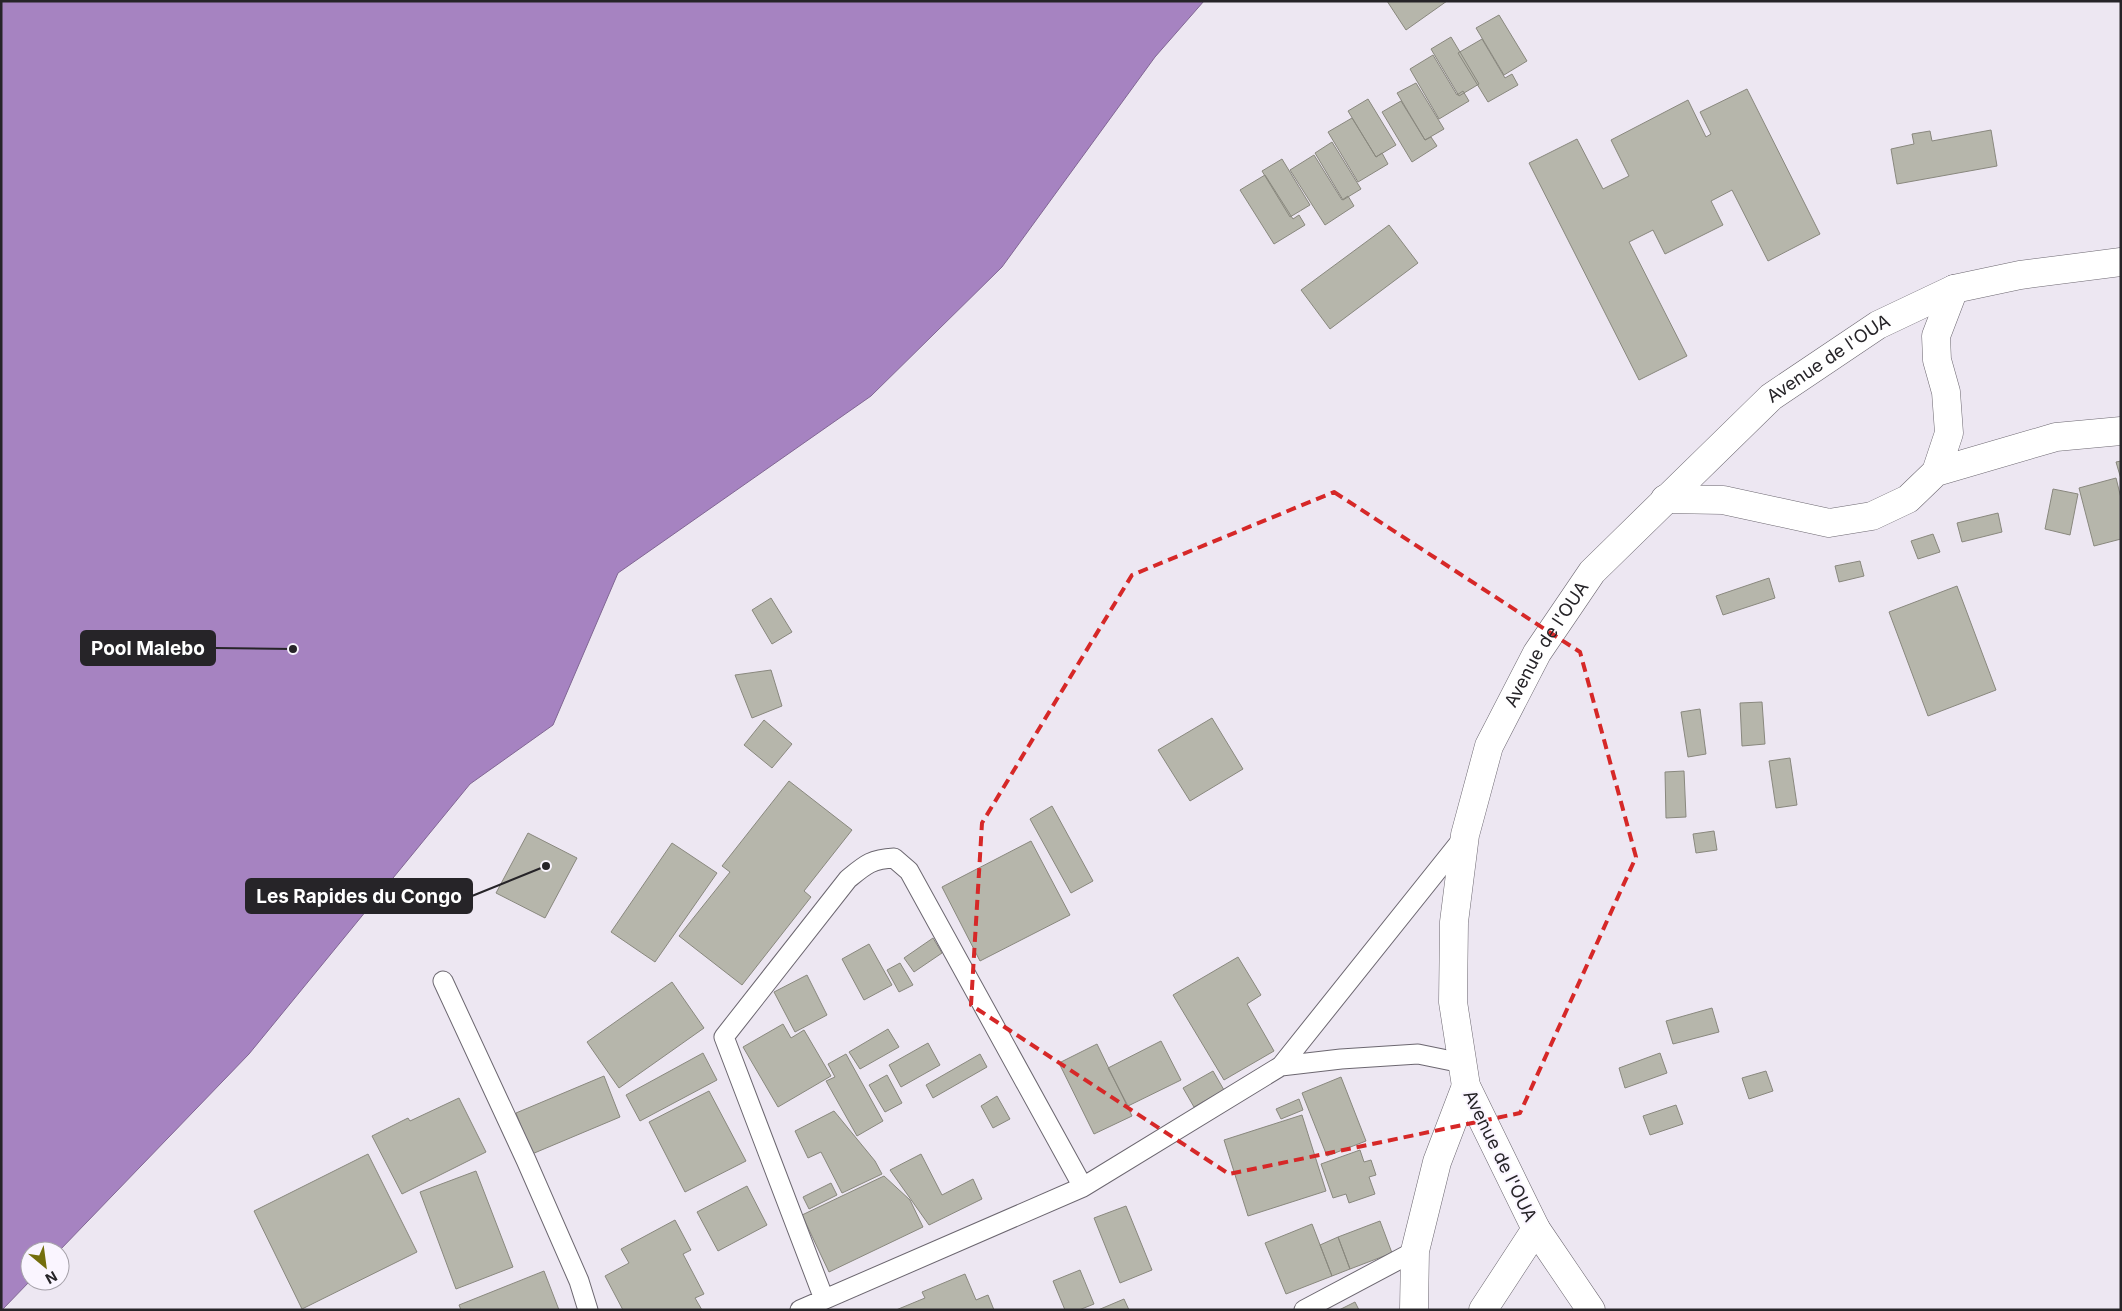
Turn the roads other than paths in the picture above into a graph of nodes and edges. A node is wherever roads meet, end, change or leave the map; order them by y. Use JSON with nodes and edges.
{"nodes":[{"id":1,"x":2121,"y":262,"type":"edge"},
{"id":2,"x":1954,"y":290,"type":"junction"},
{"id":3,"x":2121,"y":431,"type":"edge"},
{"id":4,"x":1936,"y":472,"type":"junction"},
{"id":5,"x":1664,"y":499,"type":"junction"},
{"id":6,"x":1465,"y":835,"type":"junction"},
{"id":7,"x":443,"y":981,"type":"dead end"},
{"id":8,"x":1280,"y":1066,"type":"junction"},
{"id":9,"x":1464,"y":1075,"type":"junction"},
{"id":10,"x":1083,"y":1187,"type":"junction"},
{"id":11,"x":1536,"y":1229,"type":"junction"},
{"id":12,"x":1415,"y":1251,"type":"junction"},
{"id":13,"x":824,"y":1299,"type":"junction"},
{"id":14,"x":588,"y":1310,"type":"edge"},
{"id":15,"x":800,"y":1310,"type":"edge"},
{"id":16,"x":1304,"y":1310,"type":"edge"},
{"id":17,"x":1414,"y":1310,"type":"edge"},
{"id":18,"x":1482,"y":1310,"type":"edge"},
{"id":19,"x":1591,"y":1310,"type":"edge"}],
"edges":[{"from":1,"to":2,"type":"main road","name":"Avenue de l'OUA"},
{"from":2,"to":4,"type":"main road"},
{"from":2,"to":5,"type":"main road","name":"Avenue de l'OUA"},
{"from":3,"to":4,"type":"main road"},
{"from":4,"to":5,"type":"main road"},
{"from":5,"to":6,"type":"main road","name":"Avenue de l'OUA"},
{"from":6,"to":8,"type":"lane"},
{"from":6,"to":9,"type":"main road","name":"Avenue de l'OUA"},
{"from":7,"to":14,"type":"lane"},
{"from":8,"to":9,"type":"lane"},
{"from":8,"to":10,"type":"lane"},
{"from":9,"to":11,"type":"main road","name":"Avenue de l'OUA"},
{"from":9,"to":12,"type":"main road"},
{"from":10,"to":13,"type":"lane"},
{"from":10,"to":13,"type":"lane"},
{"from":11,"to":18,"type":"main road"},
{"from":11,"to":19,"type":"main road","name":"Avenue de l'OUA"},
{"from":12,"to":16,"type":"lane"},
{"from":12,"to":17,"type":"main road"},
{"from":13,"to":15,"type":"lane"}]}
